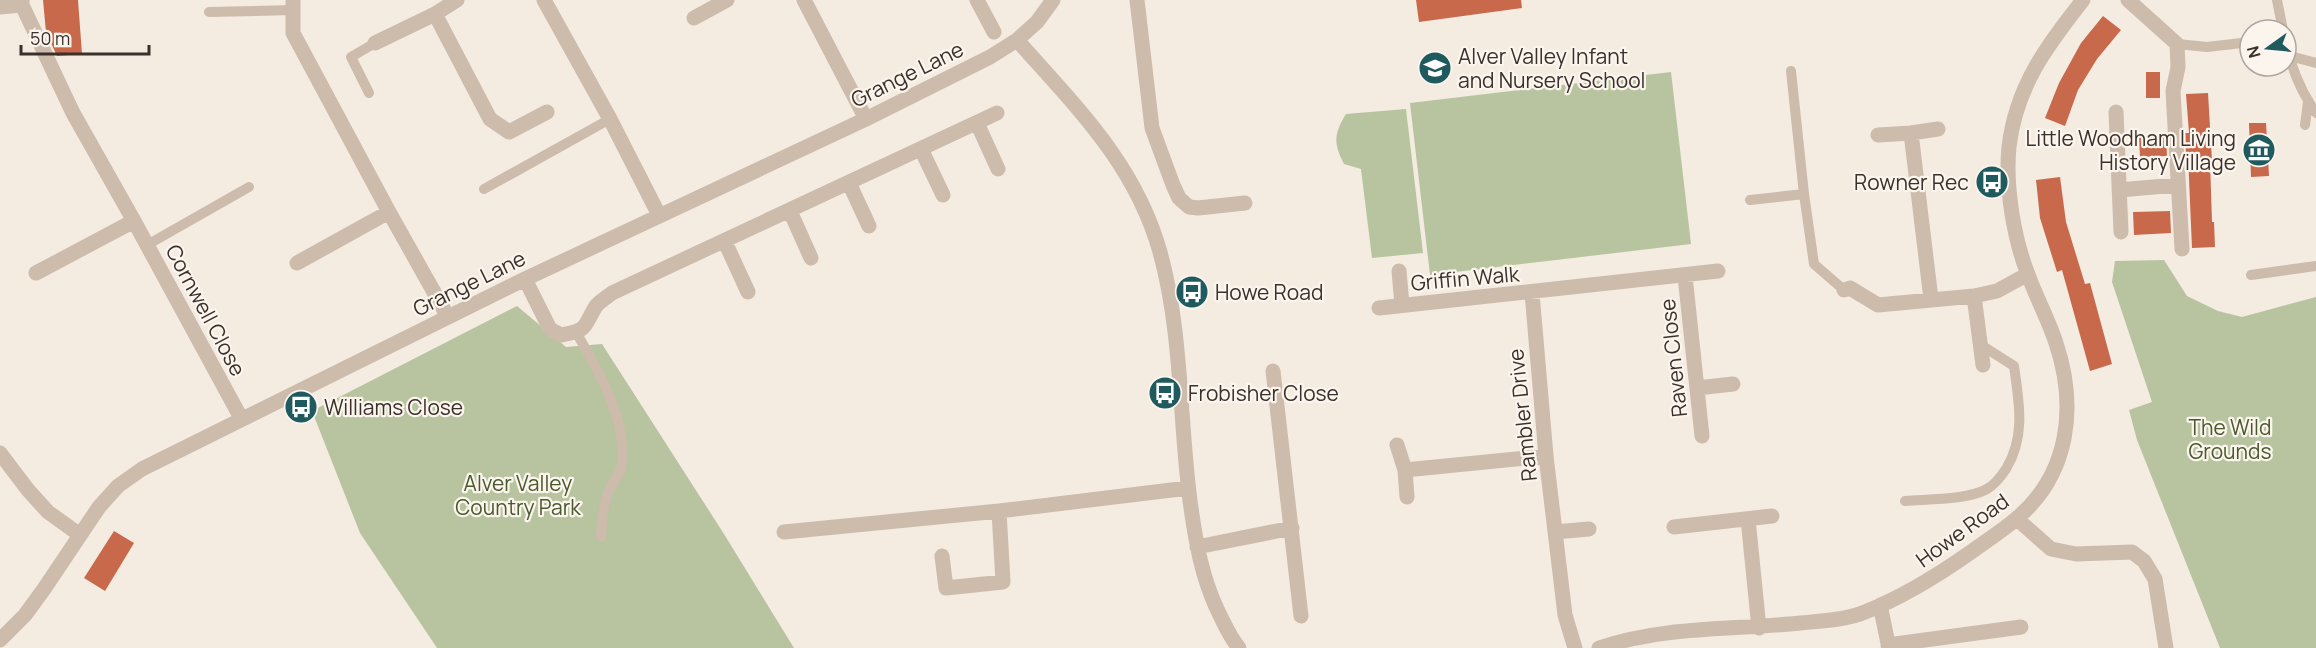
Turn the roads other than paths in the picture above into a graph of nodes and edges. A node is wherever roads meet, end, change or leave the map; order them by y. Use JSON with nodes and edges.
{"nodes":[{"id":1,"x":457,"y":0,"type":"edge"},
{"id":2,"x":544,"y":0,"type":"edge"},
{"id":3,"x":727,"y":0,"type":"edge"},
{"id":4,"x":804,"y":0,"type":"edge"},
{"id":5,"x":976,"y":0,"type":"edge"},
{"id":6,"x":1053,"y":0,"type":"edge"},
{"id":7,"x":2084,"y":0,"type":"edge"},
{"id":8,"x":2128,"y":0,"type":"edge"},
{"id":9,"x":2277,"y":0,"type":"edge"},
{"id":10,"x":1141,"y":1,"type":"edge"},
{"id":11,"x":22,"y":2,"type":"edge"},
{"id":12,"x":293,"y":5,"type":"edge"},
{"id":13,"x":0,"y":7,"type":"edge"},
{"id":14,"x":209,"y":12,"type":"dead end"},
{"id":15,"x":435,"y":14,"type":"junction"},
{"id":16,"x":694,"y":18,"type":"dead end"},
{"id":17,"x":2281,"y":18,"type":"edge"},
{"id":18,"x":994,"y":32,"type":"dead end"},
{"id":19,"x":1017,"y":40,"type":"junction"},
{"id":20,"x":375,"y":43,"type":"joint"},
{"id":21,"x":2238,"y":43,"type":"edge"},
{"id":22,"x":2177,"y":44,"type":"junction"},
{"id":23,"x":2298,"y":58,"type":"edge"},
{"id":24,"x":2316,"y":63,"type":"edge"},
{"id":25,"x":1791,"y":71,"type":"dead end"},
{"id":26,"x":2297,"y":78,"type":"edge"},
{"id":27,"x":369,"y":93,"type":"dead end"},
{"id":28,"x":2308,"y":102,"type":"junction"},
{"id":29,"x":547,"y":112,"type":"dead end"},
{"id":30,"x":2116,"y":112,"type":"dead end"},
{"id":31,"x":997,"y":113,"type":"dead end"},
{"id":32,"x":2316,"y":113,"type":"edge"},
{"id":33,"x":610,"y":119,"type":"junction"},
{"id":34,"x":866,"y":119,"type":"junction"},
{"id":35,"x":977,"y":123,"type":"junction"},
{"id":36,"x":2305,"y":125,"type":"dead end"},
{"id":37,"x":1938,"y":129,"type":"dead end"},
{"id":38,"x":1911,"y":133,"type":"junction"},
{"id":39,"x":1878,"y":135,"type":"dead end"},
{"id":40,"x":921,"y":149,"type":"junction"},
{"id":41,"x":998,"y":169,"type":"dead end"},
{"id":42,"x":849,"y":183,"type":"junction"},
{"id":43,"x":2177,"y":185,"type":"junction"},
{"id":44,"x":249,"y":187,"type":"dead end"},
{"id":45,"x":484,"y":189,"type":"dead end"},
{"id":46,"x":2120,"y":190,"type":"junction"},
{"id":47,"x":1804,"y":194,"type":"junction"},
{"id":48,"x":943,"y":195,"type":"dead end"},
{"id":49,"x":1750,"y":200,"type":"dead end"},
{"id":50,"x":1245,"y":203,"type":"dead end"},
{"id":51,"x":790,"y":211,"type":"junction"},
{"id":52,"x":389,"y":212,"type":"junction"},
{"id":53,"x":659,"y":215,"type":"junction"},
{"id":54,"x":134,"y":221,"type":"junction"},
{"id":55,"x":869,"y":226,"type":"dead end"},
{"id":56,"x":2121,"y":232,"type":"dead end"},
{"id":57,"x":725,"y":242,"type":"junction"},
{"id":58,"x":147,"y":246,"type":"junction"},
{"id":59,"x":2182,"y":249,"type":"dead end"},
{"id":60,"x":811,"y":258,"type":"dead end"},
{"id":61,"x":297,"y":263,"type":"dead end"},
{"id":62,"x":2316,"y":266,"type":"edge"},
{"id":63,"x":1399,"y":271,"type":"dead end"},
{"id":64,"x":1718,"y":271,"type":"dead end"},
{"id":65,"x":36,"y":273,"type":"dead end"},
{"id":66,"x":2028,"y":274,"type":"junction"},
{"id":67,"x":2251,"y":275,"type":"dead end"},
{"id":68,"x":1685,"y":276,"type":"junction"},
{"id":69,"x":525,"y":279,"type":"junction"},
{"id":70,"x":1844,"y":290,"type":"joint"},
{"id":71,"x":748,"y":292,"type":"dead end"},
{"id":72,"x":1532,"y":293,"type":"junction"},
{"id":73,"x":1974,"y":296,"type":"junction"},
{"id":74,"x":1931,"y":298,"type":"junction"},
{"id":75,"x":1402,"y":305,"type":"junction"},
{"id":76,"x":1379,"y":308,"type":"dead end"},
{"id":77,"x":448,"y":317,"type":"junction"},
{"id":78,"x":576,"y":332,"type":"junction"},
{"id":79,"x":1981,"y":345,"type":"junction"},
{"id":80,"x":1983,"y":366,"type":"dead end"},
{"id":81,"x":1273,"y":370,"type":"dead end"},
{"id":82,"x":1733,"y":384,"type":"dead end"},
{"id":83,"x":1697,"y":388,"type":"junction"},
{"id":84,"x":241,"y":418,"type":"junction"},
{"id":85,"x":1702,"y":436,"type":"dead end"},
{"id":86,"x":1397,"y":445,"type":"dead end"},
{"id":87,"x":0,"y":453,"type":"edge"},
{"id":88,"x":1546,"y":456,"type":"junction"},
{"id":89,"x":1405,"y":470,"type":"junction"},
{"id":90,"x":1188,"y":488,"type":"junction"},
{"id":91,"x":1407,"y":497,"type":"dead end"},
{"id":92,"x":1905,"y":501,"type":"dead end"},
{"id":93,"x":999,"y":511,"type":"junction"},
{"id":94,"x":1772,"y":516,"type":"dead end"},
{"id":95,"x":1748,"y":519,"type":"junction"},
{"id":96,"x":2017,"y":519,"type":"junction"},
{"id":97,"x":1674,"y":527,"type":"dead end"},
{"id":98,"x":1292,"y":528,"type":"junction"},
{"id":99,"x":1589,"y":529,"type":"dead end"},
{"id":100,"x":783,"y":532,"type":"dead end"},
{"id":101,"x":1555,"y":532,"type":"junction"},
{"id":102,"x":81,"y":535,"type":"junction"},
{"id":103,"x":601,"y":537,"type":"dead end"},
{"id":104,"x":1197,"y":547,"type":"junction"},
{"id":105,"x":942,"y":556,"type":"dead end"},
{"id":106,"x":1880,"y":605,"type":"junction"},
{"id":107,"x":1301,"y":616,"type":"dead end"},
{"id":108,"x":1759,"y":627,"type":"junction"},
{"id":109,"x":2021,"y":627,"type":"dead end"},
{"id":110,"x":0,"y":640,"type":"edge"},
{"id":111,"x":1650,"y":641,"type":"edge"},
{"id":112,"x":1230,"y":645,"type":"edge"},
{"id":113,"x":1888,"y":646,"type":"edge"},
{"id":114,"x":1575,"y":648,"type":"edge"},
{"id":115,"x":1599,"y":648,"type":"edge"},
{"id":116,"x":2166,"y":648,"type":"edge"}],
"edges":[{"from":1,"to":15,"type":"street"},
{"from":2,"to":33,"type":"street"},
{"from":3,"to":16,"type":"street"},
{"from":4,"to":34,"type":"street"},
{"from":5,"to":18,"type":"street"},
{"from":6,"to":19,"type":"street","name":"Grange Lane"},
{"from":7,"to":66,"type":"street","name":"Howe Road"},
{"from":8,"to":22,"type":"street"},
{"from":9,"to":17,"type":"lane"},
{"from":10,"to":50,"type":"street"},
{"from":11,"to":13,"type":"street","name":"Cornwell Close"},
{"from":11,"to":54,"type":"street","name":"Cornwell Close"},
{"from":12,"to":14,"type":"lane"},
{"from":12,"to":52,"type":"street"},
{"from":15,"to":20,"type":"street"},
{"from":15,"to":29,"type":"street"},
{"from":19,"to":34,"type":"street","name":"Grange Lane"},
{"from":19,"to":90,"type":"street"},
{"from":20,"to":27,"type":"lane"},
{"from":21,"to":22,"type":"lane"},
{"from":22,"to":43,"type":"street"},
{"from":23,"to":24,"type":"lane"},
{"from":25,"to":47,"type":"lane"},
{"from":26,"to":28,"type":"lane"},
{"from":28,"to":32,"type":"lane"},
{"from":28,"to":36,"type":"lane"},
{"from":30,"to":46,"type":"street"},
{"from":31,"to":35,"type":"street"},
{"from":33,"to":45,"type":"lane"},
{"from":33,"to":53,"type":"street"},
{"from":34,"to":53,"type":"street","name":"Grange Lane"},
{"from":35,"to":40,"type":"street"},
{"from":35,"to":41,"type":"street"},
{"from":37,"to":38,"type":"street"},
{"from":38,"to":39,"type":"street"},
{"from":38,"to":74,"type":"street"},
{"from":40,"to":42,"type":"street"},
{"from":40,"to":48,"type":"street"},
{"from":42,"to":51,"type":"street"},
{"from":42,"to":55,"type":"street"},
{"from":43,"to":46,"type":"street"},
{"from":43,"to":59,"type":"street"},
{"from":44,"to":58,"type":"lane"},
{"from":46,"to":56,"type":"street"},
{"from":47,"to":49,"type":"lane"},
{"from":47,"to":70,"type":"lane"},
{"from":51,"to":57,"type":"street"},
{"from":51,"to":60,"type":"street"},
{"from":52,"to":61,"type":"street"},
{"from":52,"to":77,"type":"street"},
{"from":53,"to":69,"type":"street","name":"Grange Lane"},
{"from":54,"to":58,"type":"street","name":"Cornwell Close"},
{"from":54,"to":65,"type":"street"},
{"from":57,"to":71,"type":"street"},
{"from":57,"to":78,"type":"street"},
{"from":58,"to":84,"type":"street","name":"Cornwell Close"},
{"from":62,"to":67,"type":"lane"},
{"from":63,"to":75,"type":"street","name":"Griffin Walk"},
{"from":64,"to":68,"type":"street","name":"Raven Close"},
{"from":66,"to":73,"type":"street"},
{"from":66,"to":96,"type":"street","name":"Howe Road"},
{"from":68,"to":72,"type":"street","name":"Raven Close"},
{"from":68,"to":83,"type":"street","name":"Raven Close"},
{"from":69,"to":77,"type":"street","name":"Grange Lane"},
{"from":69,"to":78,"type":"street"},
{"from":70,"to":74,"type":"street"},
{"from":72,"to":75,"type":"street","name":"Griffin Walk"},
{"from":72,"to":88,"type":"street","name":"Rambler Drive"},
{"from":73,"to":74,"type":"street"},
{"from":73,"to":79,"type":"street"},
{"from":75,"to":76,"type":"street","name":"Griffin Walk"},
{"from":77,"to":84,"type":"street","name":"Grange Lane"},
{"from":78,"to":103,"type":"lane"},
{"from":79,"to":80,"type":"street"},
{"from":79,"to":92,"type":"lane"},
{"from":81,"to":98,"type":"street"},
{"from":82,"to":83,"type":"street"},
{"from":83,"to":85,"type":"street","name":"Raven Close"},
{"from":84,"to":102,"type":"street","name":"Grange Lane"},
{"from":86,"to":89,"type":"street"},
{"from":87,"to":102,"type":"street"},
{"from":88,"to":89,"type":"street"},
{"from":88,"to":101,"type":"street","name":"Rambler Drive"},
{"from":89,"to":91,"type":"street"},
{"from":90,"to":93,"type":"street"},
{"from":90,"to":104,"type":"street"},
{"from":93,"to":100,"type":"street"},
{"from":93,"to":105,"type":"street"},
{"from":94,"to":95,"type":"street"},
{"from":95,"to":97,"type":"street"},
{"from":95,"to":108,"type":"street"},
{"from":96,"to":106,"type":"street","name":"Howe Road"},
{"from":96,"to":116,"type":"street"},
{"from":98,"to":104,"type":"street"},
{"from":98,"to":107,"type":"street"},
{"from":99,"to":101,"type":"street"},
{"from":101,"to":114,"type":"street","name":"Rambler Drive"},
{"from":102,"to":110,"type":"street","name":"Grange Lane"},
{"from":104,"to":112,"type":"street"},
{"from":106,"to":108,"type":"street","name":"Howe Road"},
{"from":106,"to":113,"type":"street"},
{"from":108,"to":111,"type":"street","name":"Howe Road"},
{"from":109,"to":113,"type":"street"},
{"from":111,"to":115,"type":"street","name":"Howe Road"}]}
